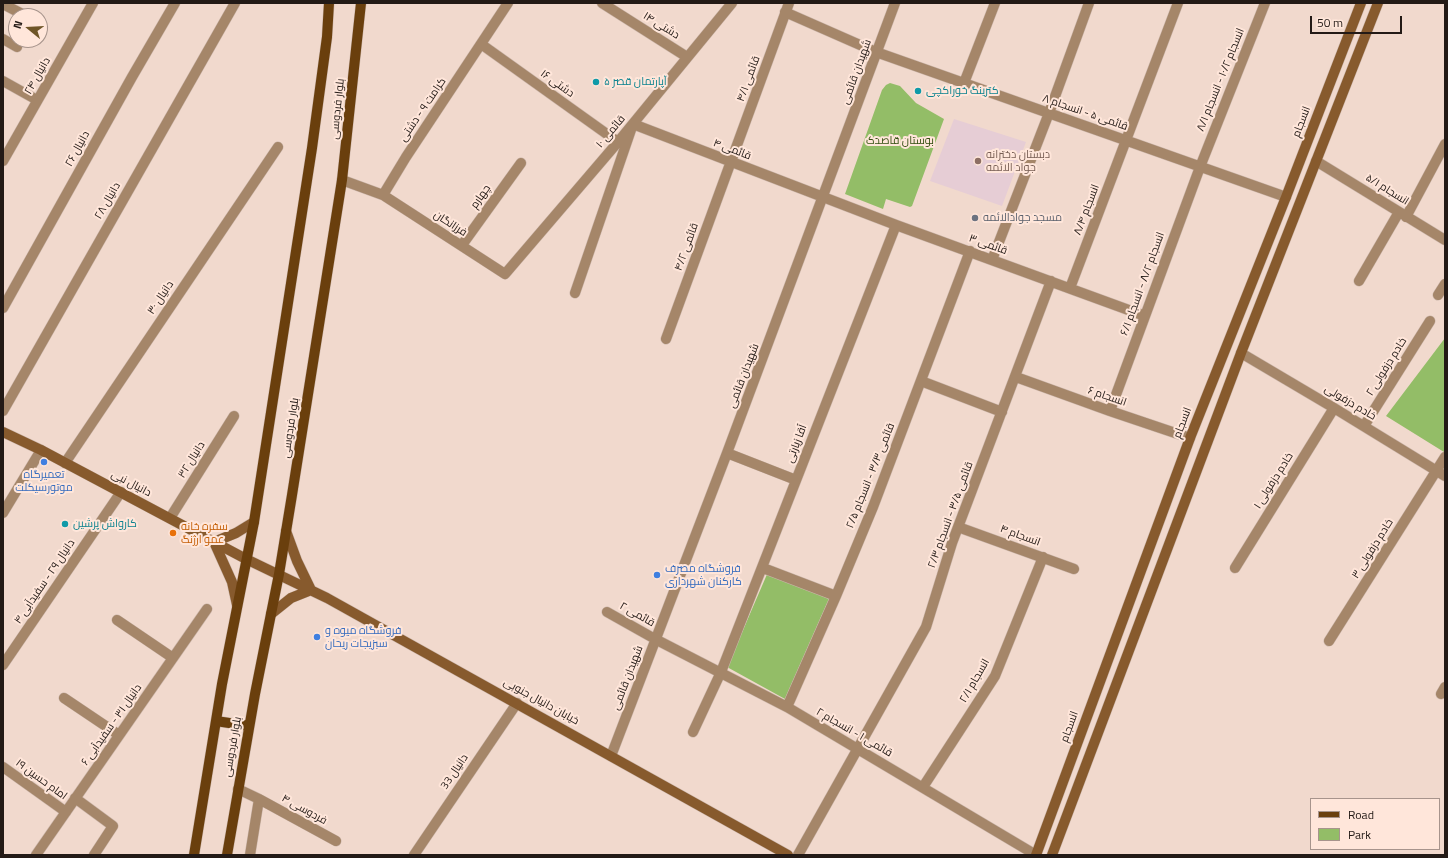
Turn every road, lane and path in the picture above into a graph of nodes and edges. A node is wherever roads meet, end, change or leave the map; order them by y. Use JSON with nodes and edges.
{"nodes":[{"id":1,"x":93,"y":3,"type":"edge"},
{"id":2,"x":175,"y":3,"type":"edge"},
{"id":3,"x":235,"y":3,"type":"edge"},
{"id":4,"x":329,"y":3,"type":"edge"},
{"id":5,"x":361,"y":3,"type":"edge"},
{"id":6,"x":508,"y":3,"type":"edge"},
{"id":7,"x":602,"y":3,"type":"edge"},
{"id":8,"x":732,"y":3,"type":"edge"},
{"id":9,"x":895,"y":3,"type":"edge"},
{"id":10,"x":995,"y":3,"type":"edge"},
{"id":11,"x":1090,"y":3,"type":"edge"},
{"id":12,"x":1178,"y":3,"type":"edge"},
{"id":13,"x":1265,"y":3,"type":"edge"},
{"id":14,"x":1361,"y":3,"type":"edge"},
{"id":15,"x":1378,"y":3,"type":"edge"},
{"id":16,"x":787,"y":8,"type":"edge"},
{"id":17,"x":481,"y":44,"type":"junction"},
{"id":18,"x":876,"y":52,"type":"junction"},
{"id":19,"x":688,"y":57,"type":"junction"},
{"id":20,"x":3,"y":81,"type":"edge"},
{"id":21,"x":964,"y":83,"type":"junction"},
{"id":22,"x":38,"y":100,"type":"junction"},
{"id":23,"x":1049,"y":113,"type":"junction"},
{"id":24,"x":633,"y":124,"type":"junction"},
{"id":25,"x":1127,"y":141,"type":"junction"},
{"id":26,"x":618,"y":142,"type":"junction"},
{"id":27,"x":1445,"y":144,"type":"edge"},
{"id":28,"x":278,"y":147,"type":"dead end"},
{"id":29,"x":3,"y":161,"type":"edge"},
{"id":30,"x":1316,"y":161,"type":"junction"},
{"id":31,"x":521,"y":163,"type":"dead end"},
{"id":32,"x":731,"y":163,"type":"junction"},
{"id":33,"x":1200,"y":166,"type":"junction"},
{"id":34,"x":342,"y":180,"type":"junction"},
{"id":35,"x":383,"y":195,"type":"junction"},
{"id":36,"x":1286,"y":197,"type":"junction"},
{"id":37,"x":823,"y":198,"type":"junction"},
{"id":38,"x":1403,"y":214,"type":"junction"},
{"id":39,"x":896,"y":225,"type":"junction"},
{"id":40,"x":1445,"y":240,"type":"edge"},
{"id":41,"x":462,"y":246,"type":"junction"},
{"id":42,"x":970,"y":251,"type":"junction"},
{"id":43,"x":992,"y":260,"type":"junction"},
{"id":44,"x":505,"y":274,"type":"joint"},
{"id":45,"x":1051,"y":281,"type":"junction"},
{"id":46,"x":1359,"y":281,"type":"dead end"},
{"id":47,"x":1445,"y":284,"type":"edge"},
{"id":48,"x":1070,"y":288,"type":"junction"},
{"id":49,"x":575,"y":293,"type":"dead end"},
{"id":50,"x":1438,"y":295,"type":"dead end"},
{"id":51,"x":3,"y":308,"type":"edge"},
{"id":52,"x":1144,"y":316,"type":"junction"},
{"id":53,"x":1430,"y":321,"type":"dead end"},
{"id":54,"x":666,"y":339,"type":"dead end"},
{"id":55,"x":1241,"y":353,"type":"junction"},
{"id":56,"x":1016,"y":377,"type":"junction"},
{"id":57,"x":921,"y":381,"type":"junction"},
{"id":58,"x":1334,"y":408,"type":"junction"},
{"id":59,"x":3,"y":411,"type":"edge"},
{"id":60,"x":1110,"y":411,"type":"junction"},
{"id":61,"x":1002,"y":412,"type":"junction"},
{"id":62,"x":234,"y":416,"type":"dead end"},
{"id":63,"x":1364,"y":426,"type":"junction"},
{"id":64,"x":3,"y":432,"type":"edge"},
{"id":65,"x":1190,"y":438,"type":"junction"},
{"id":66,"x":41,"y":450,"type":"junction"},
{"id":67,"x":727,"y":453,"type":"junction"},
{"id":68,"x":1445,"y":457,"type":"edge"},
{"id":69,"x":65,"y":463,"type":"junction"},
{"id":70,"x":1441,"y":473,"type":"edge"},
{"id":71,"x":796,"y":480,"type":"junction"},
{"id":72,"x":121,"y":492,"type":"junction"},
{"id":73,"x":3,"y":513,"type":"edge"},
{"id":74,"x":170,"y":518,"type":"junction"},
{"id":75,"x":254,"y":522,"type":"junction"},
{"id":76,"x":958,"y":527,"type":"junction"},
{"id":77,"x":286,"y":531,"type":"junction"},
{"id":78,"x":214,"y":542,"type":"junction"},
{"id":79,"x":1043,"y":557,"type":"junction"},
{"id":80,"x":246,"y":559,"type":"junction"},
{"id":81,"x":763,"y":568,"type":"junction"},
{"id":82,"x":1235,"y":568,"type":"dead end"},
{"id":83,"x":1074,"y":570,"type":"dead end"},
{"id":84,"x":279,"y":574,"type":"junction"},
{"id":85,"x":311,"y":590,"type":"junction"},
{"id":86,"x":836,"y":596,"type":"junction"},
{"id":87,"x":237,"y":606,"type":"junction"},
{"id":88,"x":207,"y":609,"type":"dead end"},
{"id":89,"x":606,"y":612,"type":"dead end"},
{"id":90,"x":271,"y":614,"type":"junction"},
{"id":91,"x":117,"y":620,"type":"dead end"},
{"id":92,"x":655,"y":639,"type":"junction"},
{"id":93,"x":1329,"y":640,"type":"dead end"},
{"id":94,"x":173,"y":658,"type":"junction"},
{"id":95,"x":3,"y":665,"type":"edge"},
{"id":96,"x":721,"y":672,"type":"junction"},
{"id":97,"x":64,"y":698,"type":"dead end"},
{"id":98,"x":517,"y":703,"type":"junction"},
{"id":99,"x":787,"y":707,"type":"junction"},
{"id":100,"x":216,"y":721,"type":"junction"},
{"id":101,"x":249,"y":726,"type":"junction"},
{"id":102,"x":693,"y":732,"type":"dead end"},
{"id":103,"x":119,"y":735,"type":"junction"},
{"id":104,"x":858,"y":749,"type":"junction"},
{"id":105,"x":611,"y":756,"type":"junction"},
{"id":106,"x":3,"y":767,"type":"edge"},
{"id":107,"x":923,"y":787,"type":"junction"},
{"id":108,"x":238,"y":789,"type":"junction"},
{"id":109,"x":75,"y":798,"type":"junction"},
{"id":110,"x":259,"y":799,"type":"junction"},
{"id":111,"x":66,"y":812,"type":"junction"},
{"id":112,"x":336,"y":842,"type":"dead end"},
{"id":113,"x":36,"y":855,"type":"edge"},
{"id":114,"x":94,"y":855,"type":"edge"},
{"id":115,"x":194,"y":855,"type":"edge"},
{"id":116,"x":227,"y":855,"type":"edge"},
{"id":117,"x":250,"y":855,"type":"edge"},
{"id":118,"x":414,"y":855,"type":"edge"},
{"id":119,"x":788,"y":855,"type":"edge"},
{"id":120,"x":798,"y":855,"type":"edge"},
{"id":121,"x":1036,"y":855,"type":"edge"},
{"id":122,"x":1052,"y":855,"type":"edge"}],
"edges":[{"from":1,"to":22,"type":"street","name":"دانیال ۲۴"},
{"from":2,"to":51,"type":"street","name":"دانیال ۲۶"},
{"from":3,"to":59,"type":"street","name":"دانیال ۲۸"},
{"from":4,"to":75,"type":"main road","name":"بلوار فردوسی"},
{"from":5,"to":34,"type":"main road","name":"بلوار فردوسی"},
{"from":6,"to":17,"type":"street","name":"کرامت ۹ - دشتی"},
{"from":7,"to":19,"type":"street","name":"دشتی ۱۴"},
{"from":8,"to":19,"type":"street","name":"قائمی ۱۰"},
{"from":9,"to":18,"type":"street","name":"شهیدان قائمی"},
{"from":10,"to":21,"type":"street"},
{"from":11,"to":23,"type":"street"},
{"from":12,"to":25,"type":"street","name":"انسجام ۸/۴"},
{"from":13,"to":33,"type":"street","name":"انسجام ۱۰/۲ - انسجام ۸/۱"},
{"from":14,"to":36,"type":"main road","name":"انسجام"},
{"from":15,"to":30,"type":"main road"},
{"from":16,"to":18,"type":"street","name":"قائمی ۵ - انسجام ۸"},
{"from":16,"to":32,"type":"street","name":"قائمی ۴/۱"},
{"from":17,"to":26,"type":"street","name":"دشتی ۱۶"},
{"from":17,"to":35,"type":"street","name":"کرامت ۹ - دشتی"},
{"from":18,"to":21,"type":"street","name":"قائمی ۵ - انسجام ۸"},
{"from":18,"to":37,"type":"street","name":"شهیدان قائمی"},
{"from":19,"to":24,"type":"street","name":"قائمی ۱۰"},
{"from":20,"to":22,"type":"street"},
{"from":21,"to":23,"type":"street","name":"قائمی ۵ - انسجام ۸"},
{"from":22,"to":29,"type":"street","name":"دانیال ۲۴"},
{"from":23,"to":25,"type":"street","name":"قائمی ۵ - انسجام ۸"},
{"from":23,"to":43,"type":"street"},
{"from":24,"to":26,"type":"street","name":"قائمی ۱۰"},
{"from":24,"to":32,"type":"street","name":"قائمی ۴"},
{"from":24,"to":49,"type":"street"},
{"from":25,"to":33,"type":"street","name":"قائمی ۵ - انسجام ۸"},
{"from":25,"to":48,"type":"street","name":"انسجام ۸/۴"},
{"from":26,"to":44,"type":"street","name":"قائمی ۱۰"},
{"from":27,"to":38,"type":"street"},
{"from":28,"to":69,"type":"street","name":"دانیال ۳۰"},
{"from":30,"to":38,"type":"street","name":"انسجام ۵/۱"},
{"from":30,"to":55,"type":"main road"},
{"from":31,"to":41,"type":"street","name":"چهارم"},
{"from":32,"to":37,"type":"street","name":"قائمی ۴"},
{"from":32,"to":54,"type":"street","name":"قائمی ۴/۲"},
{"from":33,"to":36,"type":"street","name":"قائمی ۵ - انسجام ۸"},
{"from":33,"to":52,"type":"street","name":"انسجام ۸/۲ - انسجام ۶/۱"},
{"from":34,"to":35,"type":"street"},
{"from":34,"to":77,"type":"main road","name":"بلوار فردوسی"},
{"from":35,"to":41,"type":"street","name":"فرزانگان"},
{"from":36,"to":65,"type":"main road","name":"انسجام"},
{"from":37,"to":39,"type":"street","name":"قائمی ۳"},
{"from":37,"to":67,"type":"street","name":"شهیدان قائمی"},
{"from":38,"to":40,"type":"street","name":"انسجام ۵/۱"},
{"from":38,"to":46,"type":"street"},
{"from":39,"to":42,"type":"street","name":"قائمی ۳"},
{"from":39,"to":71,"type":"street","name":"آقا زیارتی"},
{"from":41,"to":44,"type":"street","name":"فرزانگان"},
{"from":42,"to":43,"type":"street","name":"قائمی ۳"},
{"from":42,"to":57,"type":"street","name":"قائمی ۳/۳ - انسجام ۲/۵"},
{"from":43,"to":45,"type":"street","name":"قائمی ۳"},
{"from":45,"to":48,"type":"street","name":"قائمی ۳"},
{"from":45,"to":56,"type":"street","name":"قائمی ۳/۵ - انسجام ۲/۳"},
{"from":47,"to":50,"type":"street"},
{"from":48,"to":52,"type":"street","name":"قائمی ۳"},
{"from":52,"to":60,"type":"street","name":"انسجام ۸/۲ - انسجام ۶/۱"},
{"from":53,"to":63,"type":"street","name":"خادم دزفولی ۲"},
{"from":55,"to":58,"type":"street","name":"خادم دزفولی"},
{"from":55,"to":122,"type":"main road"},
{"from":56,"to":60,"type":"street","name":"انسجام ۶"},
{"from":56,"to":61,"type":"street","name":"قائمی ۳/۵ - انسجام ۲/۳"},
{"from":57,"to":61,"type":"street"},
{"from":57,"to":86,"type":"street","name":"قائمی ۳/۳ - انسجام ۲/۵"},
{"from":58,"to":63,"type":"street","name":"خادم دزفولی"},
{"from":58,"to":82,"type":"street","name":"خادم دزفولی ۱"},
{"from":60,"to":65,"type":"street","name":"انسجام ۶"},
{"from":61,"to":76,"type":"street","name":"قائمی ۳/۵ - انسجام ۲/۳"},
{"from":62,"to":74,"type":"street","name":"دانیال ۳۲"},
{"from":63,"to":70,"type":"street","name":"خادم دزفولی"},
{"from":64,"to":66,"type":"main road","name":"دانیال نبی"},
{"from":65,"to":121,"type":"main road","name":"انسجام"},
{"from":66,"to":69,"type":"main road","name":"دانیال نبی"},
{"from":66,"to":73,"type":"street"},
{"from":67,"to":71,"type":"street"},
{"from":67,"to":92,"type":"street","name":"شهیدان قائمی"},
{"from":68,"to":70,"type":"street","name":"خادم دزفولی ۳"},
{"from":69,"to":72,"type":"main road","name":"دانیال نبی"},
{"from":70,"to":93,"type":"street","name":"خادم دزفولی ۳"},
{"from":71,"to":81,"type":"street","name":"آقا زیارتی"},
{"from":72,"to":74,"type":"main road","name":"دانیال نبی"},
{"from":72,"to":95,"type":"street","name":"دانیال ۲۹ - سفیدآبی ۴"},
{"from":74,"to":78,"type":"main road","name":"دانیال نبی"},
{"from":75,"to":78,"type":"main road"},
{"from":75,"to":80,"type":"main road","name":"بلوار فردوسی"},
{"from":76,"to":79,"type":"street","name":"انسجام ۴"},
{"from":76,"to":104,"type":"street","name":"قائمی ۳/۵ - انسجام ۲/۳"},
{"from":77,"to":84,"type":"main road","name":"بلوار فردوسی"},
{"from":77,"to":85,"type":"main road"},
{"from":78,"to":80,"type":"main road","name":"دانیال نبی"},
{"from":78,"to":87,"type":"main road"},
{"from":79,"to":83,"type":"street","name":"انسجام ۴"},
{"from":79,"to":107,"type":"street","name":"انسجام ۲/۱"},
{"from":80,"to":84,"type":"main road","name":"دانیال نبی"},
{"from":80,"to":87,"type":"main road","name":"بلوار فردوسی"},
{"from":81,"to":86,"type":"street"},
{"from":81,"to":96,"type":"street","name":"آقا زیارتی"},
{"from":84,"to":85,"type":"main road","name":"خیابان دانیال جنوبی"},
{"from":84,"to":90,"type":"main road","name":"بلوار فردوسی"},
{"from":85,"to":90,"type":"main road"},
{"from":85,"to":98,"type":"main road","name":"خیابان دانیال جنوبی"},
{"from":86,"to":99,"type":"street","name":"قائمی ۳/۳ - انسجام ۲/۵"},
{"from":87,"to":100,"type":"main road","name":"بلوار فردوسی"},
{"from":88,"to":94,"type":"street","name":"دانیال ۳۱ - سفیدآبی ۶"},
{"from":89,"to":92,"type":"street","name":"قائمی ۲"},
{"from":90,"to":101,"type":"main road","name":"بلوار فردوسی"},
{"from":91,"to":94,"type":"street"},
{"from":92,"to":96,"type":"street","name":"قائمی ۱ - انسجام ۲"},
{"from":92,"to":105,"type":"street","name":"شهیدان قائمی"},
{"from":94,"to":103,"type":"street","name":"دانیال ۳۱ - سفیدآبی ۶"},
{"from":96,"to":99,"type":"street","name":"قائمی ۱ - انسجام ۲"},
{"from":96,"to":102,"type":"street","name":"آقا زیارتی"},
{"from":97,"to":103,"type":"street"},
{"from":98,"to":105,"type":"main road","name":"خیابان دانیال جنوبی"},
{"from":98,"to":118,"type":"street","name":"دانیال 33"},
{"from":99,"to":104,"type":"street","name":"قائمی ۱ - انسجام ۲"},
{"from":100,"to":101,"type":"main road"},
{"from":100,"to":115,"type":"main road","name":"بلوار فردوسی"},
{"from":101,"to":108,"type":"main road","name":"بلوار فردوسی"},
{"from":103,"to":109,"type":"street","name":"دانیال ۳۱ - سفیدآبی ۶"},
{"from":104,"to":107,"type":"street","name":"قائمی ۱ - انسجام ۲"},
{"from":104,"to":120,"type":"street","name":"قائمی ۳/۵ - انسجام ۲/۳"},
{"from":105,"to":119,"type":"main road","name":"خیابان دانیال جنوبی"},
{"from":106,"to":111,"type":"street","name":"امام حسین ۱۹"},
{"from":107,"to":121,"type":"street","name":"قائمی ۱ - انسجام ۲"},
{"from":108,"to":110,"type":"street","name":"فردوسی ۴"},
{"from":108,"to":116,"type":"main road","name":"بلوار فردوسی"},
{"from":109,"to":111,"type":"street","name":"دانیال ۳۱ - سفیدآبی ۶"},
{"from":109,"to":114,"type":"street"},
{"from":110,"to":112,"type":"street","name":"فردوسی ۴"},
{"from":110,"to":117,"type":"street"},
{"from":111,"to":113,"type":"street","name":"دانیال ۳۱ - سفیدآبی ۶"}]}
